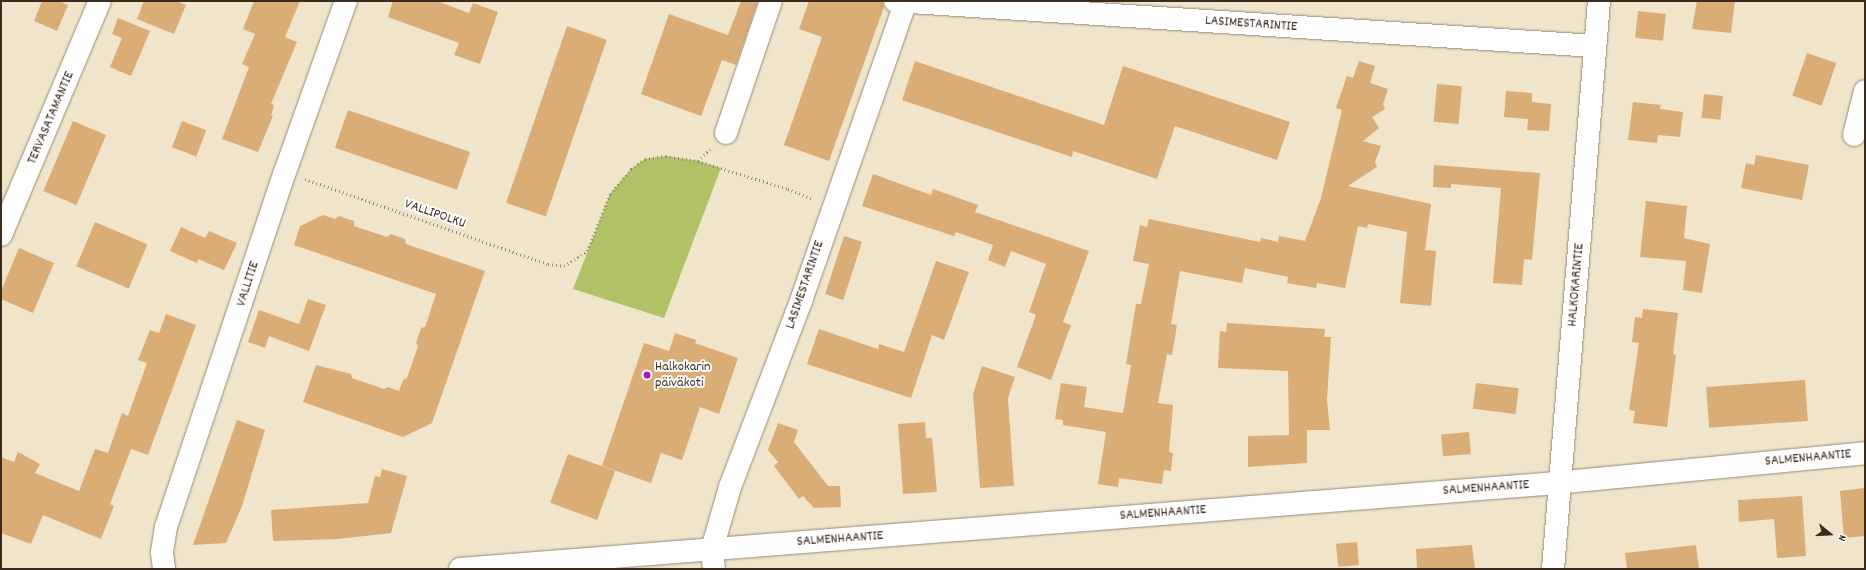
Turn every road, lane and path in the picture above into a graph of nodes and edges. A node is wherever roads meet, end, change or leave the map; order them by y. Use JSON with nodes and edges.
{"nodes":[{"id":1,"x":100,"y":1,"type":"edge"},
{"id":2,"x":346,"y":1,"type":"edge"},
{"id":3,"x":771,"y":1,"type":"edge"},
{"id":4,"x":902,"y":1,"type":"edge"},
{"id":5,"x":1599,"y":1,"type":"edge"},
{"id":6,"x":1596,"y":46,"type":"junction"},
{"id":7,"x":1865,"y":91,"type":"edge"},
{"id":8,"x":726,"y":133,"type":"dead end"},
{"id":9,"x":1854,"y":135,"type":"dead end"},
{"id":10,"x":300,"y":178,"type":"dead end"},
{"id":11,"x":817,"y":201,"type":"dead end"},
{"id":12,"x":1,"y":235,"type":"edge"},
{"id":13,"x":1865,"y":453,"type":"edge"},
{"id":14,"x":1560,"y":480,"type":"junction"},
{"id":15,"x":713,"y":559,"type":"edge"},
{"id":16,"x":164,"y":569,"type":"edge"},
{"id":17,"x":460,"y":569,"type":"edge"},
{"id":18,"x":1553,"y":569,"type":"edge"}],
"edges":[{"from":1,"to":12,"type":"street","name":"TERVASATAMANTIE"},
{"from":2,"to":16,"type":"street","name":"VALLITIE"},
{"from":3,"to":8,"type":"street"},
{"from":4,"to":6,"type":"street","name":"LASIMESTARINTIE"},
{"from":4,"to":15,"type":"street","name":"LASIMESTARINTIE"},
{"from":5,"to":6,"type":"street","name":"HALKOKARINTIE"},
{"from":6,"to":14,"type":"street","name":"HALKOKARINTIE"},
{"from":7,"to":9,"type":"street"},
{"from":10,"to":11,"type":"path","name":"VALLIPOLKU"},
{"from":13,"to":14,"type":"street","name":"SALMENHAANTIE"},
{"from":14,"to":15,"type":"street","name":"SALMENHAANTIE"},
{"from":14,"to":18,"type":"street","name":"HALKOKARINTIE"},
{"from":15,"to":17,"type":"street","name":"SALMENHAANTIE"}]}
